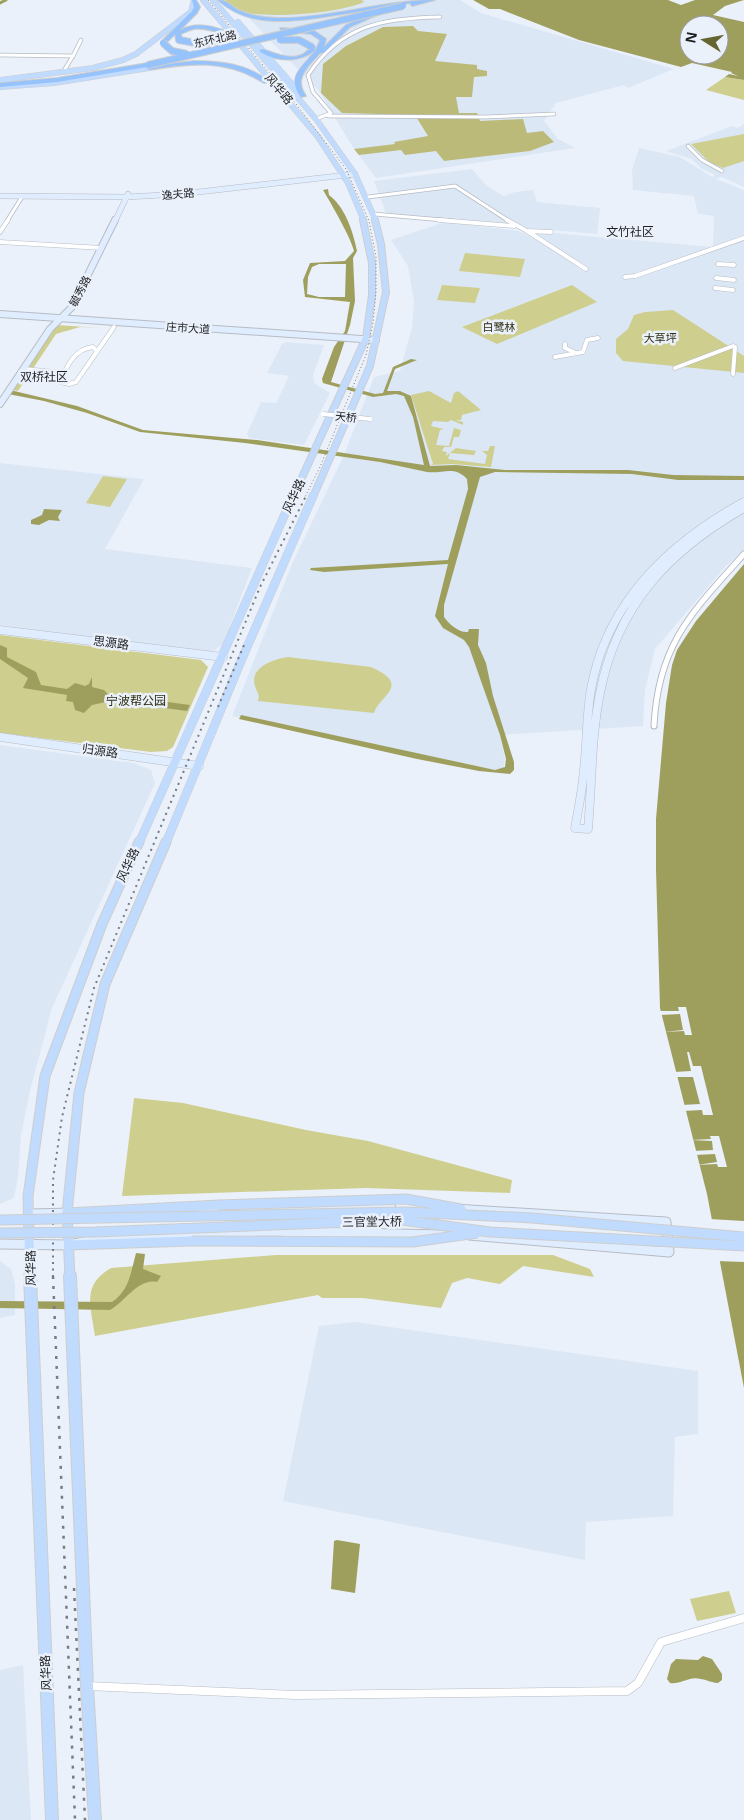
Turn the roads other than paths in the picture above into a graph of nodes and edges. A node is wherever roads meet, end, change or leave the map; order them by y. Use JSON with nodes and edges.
{"nodes":[{"id":1,"x":197,"y":0,"type":"edge"},
{"id":2,"x":213,"y":0,"type":"edge"},
{"id":3,"x":217,"y":0,"type":"edge"},
{"id":4,"x":221,"y":0,"type":"edge"},
{"id":5,"x":418,"y":0,"type":"edge"},
{"id":6,"x":432,"y":0,"type":"edge"},
{"id":7,"x":401,"y":5,"type":"junction"},
{"id":8,"x":229,"y":8,"type":"joint"},
{"id":9,"x":371,"y":9,"type":"junction"},
{"id":10,"x":376,"y":14,"type":"junction"},
{"id":11,"x":440,"y":17,"type":"dead end"},
{"id":12,"x":179,"y":30,"type":"junction"},
{"id":13,"x":224,"y":32,"type":"junction"},
{"id":14,"x":81,"y":40,"type":"dead end"},
{"id":15,"x":262,"y":51,"type":"junction"},
{"id":16,"x":0,"y":55,"type":"edge"},
{"id":17,"x":73,"y":56,"type":"junction"},
{"id":18,"x":148,"y":64,"type":"junction"},
{"id":19,"x":138,"y":70,"type":"junction"},
{"id":20,"x":57,"y":74,"type":"junction"},
{"id":21,"x":66,"y":75,"type":"junction"},
{"id":22,"x":266,"y":82,"type":"junction"},
{"id":23,"x":297,"y":82,"type":"junction"},
{"id":24,"x":0,"y":83,"type":"edge"},
{"id":25,"x":303,"y":96,"type":"junction"},
{"id":26,"x":554,"y":114,"type":"dead end"},
{"id":27,"x":328,"y":116,"type":"junction"},
{"id":28,"x":304,"y":118,"type":"junction"},
{"id":29,"x":314,"y":118,"type":"junction"},
{"id":30,"x":688,"y":146,"type":"dead end"},
{"id":31,"x":722,"y":172,"type":"dead end"},
{"id":32,"x":349,"y":173,"type":"junction"},
{"id":33,"x":0,"y":191,"type":"edge"},
{"id":34,"x":127,"y":195,"type":"junction"},
{"id":35,"x":0,"y":196,"type":"edge"},
{"id":36,"x":22,"y":197,"type":"junction"},
{"id":37,"x":368,"y":197,"type":"junction"},
{"id":38,"x":374,"y":214,"type":"junction"},
{"id":39,"x":518,"y":226,"type":"junction"},
{"id":40,"x":527,"y":231,"type":"junction"},
{"id":41,"x":0,"y":232,"type":"edge"},
{"id":42,"x":551,"y":232,"type":"dead end"},
{"id":43,"x":744,"y":238,"type":"edge"},
{"id":44,"x":0,"y":242,"type":"edge"},
{"id":45,"x":102,"y":248,"type":"junction"},
{"id":46,"x":718,"y":264,"type":"dead end"},
{"id":47,"x":734,"y":265,"type":"dead end"},
{"id":48,"x":586,"y":269,"type":"dead end"},
{"id":49,"x":625,"y":277,"type":"dead end"},
{"id":50,"x":716,"y":278,"type":"dead end"},
{"id":51,"x":734,"y":280,"type":"dead end"},
{"id":52,"x":715,"y":288,"type":"dead end"},
{"id":53,"x":734,"y":290,"type":"dead end"},
{"id":54,"x":0,"y":314,"type":"edge"},
{"id":55,"x":0,"y":319,"type":"edge"},
{"id":56,"x":62,"y":319,"type":"junction"},
{"id":57,"x":55,"y":323,"type":"junction"},
{"id":58,"x":114,"y":327,"type":"junction"},
{"id":59,"x":598,"y":338,"type":"dead end"},
{"id":60,"x":334,"y":340,"type":"junction"},
{"id":61,"x":362,"y":342,"type":"junction"},
{"id":62,"x":376,"y":342,"type":"junction"},
{"id":63,"x":565,"y":344,"type":"dead end"},
{"id":64,"x":96,"y":351,"type":"junction"},
{"id":65,"x":574,"y":352,"type":"junction"},
{"id":66,"x":555,"y":357,"type":"dead end"},
{"id":67,"x":675,"y":368,"type":"dead end"},
{"id":68,"x":24,"y":369,"type":"junction"},
{"id":69,"x":64,"y":373,"type":"junction"},
{"id":70,"x":733,"y":374,"type":"dead end"},
{"id":71,"x":0,"y":404,"type":"edge"},
{"id":72,"x":323,"y":414,"type":"dead end"},
{"id":73,"x":370,"y":419,"type":"dead end"},
{"id":74,"x":744,"y":502,"type":"edge"},
{"id":75,"x":744,"y":508,"type":"edge"},
{"id":76,"x":744,"y":554,"type":"edge"},
{"id":77,"x":0,"y":630,"type":"edge"},
{"id":78,"x":223,"y":656,"type":"junction"},
{"id":79,"x":654,"y":726,"type":"dead end"},
{"id":80,"x":0,"y":737,"type":"edge"},
{"id":81,"x":176,"y":762,"type":"junction"},
{"id":82,"x":199,"y":766,"type":"junction"},
{"id":83,"x":219,"y":1205,"type":"joint"},
{"id":84,"x":67,"y":1213,"type":"junction"},
{"id":85,"x":29,"y":1214,"type":"junction"},
{"id":86,"x":488,"y":1214,"type":"junction"},
{"id":87,"x":0,"y":1220,"type":"edge"},
{"id":88,"x":666,"y":1222,"type":"joint"},
{"id":89,"x":490,"y":1232,"type":"junction"},
{"id":90,"x":0,"y":1233,"type":"edge"},
{"id":91,"x":744,"y":1237,"type":"edge"},
{"id":92,"x":0,"y":1244,"type":"edge"},
{"id":93,"x":31,"y":1244,"type":"junction"},
{"id":94,"x":69,"y":1245,"type":"junction"},
{"id":95,"x":744,"y":1246,"type":"edge"},
{"id":96,"x":744,"y":1618,"type":"edge"},
{"id":97,"x":87,"y":1686,"type":"junction"},
{"id":98,"x":52,"y":1820,"type":"edge"},
{"id":99,"x":95,"y":1820,"type":"edge"}],
"edges":[{"from":1,"to":12,"type":"highway"},
{"from":1,"to":13,"type":"main road"},
{"from":1,"to":21,"type":"main road"},
{"from":1,"to":28,"type":"main road","name":"风华路"},
{"from":2,"to":29,"type":"main road"},
{"from":3,"to":15,"type":"main road"},
{"from":4,"to":8,"type":"highway"},
{"from":5,"to":7,"type":"highway","name":"东环北路"},
{"from":6,"to":7,"type":"highway","name":"东环北路"},
{"from":7,"to":9,"type":"highway","bridge":true},
{"from":7,"to":10,"type":"highway","bridge":true},
{"from":7,"to":18,"type":"highway","name":"东环北路","bridge":true},
{"from":8,"to":9,"type":"highway"},
{"from":9,"to":12,"type":"highway","bridge":true},
{"from":10,"to":12,"type":"highway","bridge":true},
{"from":10,"to":23,"type":"highway","bridge":true},
{"from":11,"to":27,"type":"street"},
{"from":12,"to":13,"type":"highway"},
{"from":13,"to":22,"type":"main road"},
{"from":14,"to":17,"type":"street"},
{"from":15,"to":18,"type":"highway","bridge":true},
{"from":15,"to":25,"type":"main road"},
{"from":16,"to":17,"type":"street"},
{"from":17,"to":21,"type":"street"},
{"from":18,"to":19,"type":"main road"},
{"from":18,"to":20,"type":"highway","name":"东环北路"},
{"from":18,"to":21,"type":"highway","name":"东环北路"},
{"from":18,"to":22,"type":"highway"},
{"from":18,"to":23,"type":"highway","bridge":true},
{"from":19,"to":21,"type":"highway"},
{"from":19,"to":24,"type":"main road"},
{"from":20,"to":21,"type":"main road"},
{"from":20,"to":24,"type":"highway","name":"东环北路"},
{"from":21,"to":24,"type":"highway","name":"东环北路"},
{"from":22,"to":28,"type":"main road"},
{"from":23,"to":25,"type":"highway"},
{"from":25,"to":29,"type":"main road"},
{"from":26,"to":27,"type":"street"},
{"from":27,"to":29,"type":"street"},
{"from":28,"to":32,"type":"main road","name":"风华路"},
{"from":29,"to":32,"type":"main road","name":"风华路"},
{"from":30,"to":31,"type":"street"},
{"from":32,"to":34,"type":"street","name":"逸夫路"},
{"from":32,"to":37,"type":"main road","name":"风华路"},
{"from":32,"to":61,"type":"main road","name":"风华路"},
{"from":33,"to":34,"type":"street","name":"逸夫路"},
{"from":34,"to":36,"type":"street","name":"逸夫路"},
{"from":34,"to":45,"type":"street","name":"毓秀路"},
{"from":35,"to":36,"type":"street","name":"逸夫路"},
{"from":36,"to":41,"type":"street"},
{"from":37,"to":38,"type":"main road","name":"风华路"},
{"from":37,"to":39,"type":"street"},
{"from":38,"to":39,"type":"street"},
{"from":38,"to":62,"type":"main road","name":"风华路"},
{"from":39,"to":40,"type":"street"},
{"from":40,"to":42,"type":"street"},
{"from":40,"to":48,"type":"street"},
{"from":43,"to":49,"type":"street"},
{"from":44,"to":45,"type":"street"},
{"from":45,"to":56,"type":"street","name":"毓秀路"},
{"from":46,"to":47,"type":"street"},
{"from":50,"to":51,"type":"street"},
{"from":52,"to":53,"type":"street"},
{"from":54,"to":56,"type":"street","name":"庄市大道"},
{"from":55,"to":57,"type":"street","name":"庄市大道"},
{"from":56,"to":57,"type":"street","name":"毓秀路"},
{"from":56,"to":60,"type":"street","name":"庄市大道"},
{"from":57,"to":58,"type":"street","name":"庄市大道"},
{"from":57,"to":68,"type":"street","name":"毓秀路"},
{"from":58,"to":60,"type":"street","name":"庄市大道"},
{"from":58,"to":64,"type":"street"},
{"from":59,"to":65,"type":"street"},
{"from":60,"to":61,"type":"street","name":"庄市大道"},
{"from":61,"to":62,"type":"street","name":"庄市大道"},
{"from":61,"to":78,"type":"main road","name":"风华路"},
{"from":62,"to":82,"type":"main road","name":"风华路"},
{"from":63,"to":65,"type":"street"},
{"from":64,"to":69,"type":"street"},
{"from":64,"to":69,"type":"street"},
{"from":65,"to":66,"type":"street"},
{"from":67,"to":70,"type":"street"},
{"from":68,"to":69,"type":"street"},
{"from":68,"to":71,"type":"street","name":"毓秀路"},
{"from":72,"to":73,"type":"street","name":"天桥","bridge":true},
{"from":74,"to":75,"type":"street"},
{"from":76,"to":79,"type":"street"},
{"from":77,"to":78,"type":"street","name":"思源路"},
{"from":78,"to":81,"type":"main road","name":"风华路"},
{"from":80,"to":81,"type":"street","name":"归源路"},
{"from":81,"to":82,"type":"street","name":"归源路"},
{"from":81,"to":85,"type":"main road","name":"风华路"},
{"from":82,"to":84,"type":"main road","name":"风华路"},
{"from":83,"to":84,"type":"main road"},
{"from":83,"to":86,"type":"main road","bridge":true},
{"from":84,"to":85,"type":"street"},
{"from":84,"to":88,"type":"street"},
{"from":84,"to":94,"type":"main road","name":"风华路"},
{"from":85,"to":93,"type":"main road","name":"风华路"},
{"from":86,"to":87,"type":"main road","name":"三官堂大桥","bridge":true},
{"from":86,"to":91,"type":"main road","name":"三官堂大桥","bridge":true},
{"from":88,"to":94,"type":"street"},
{"from":89,"to":90,"type":"main road","name":"三官堂大桥","bridge":true},
{"from":89,"to":94,"type":"main road","bridge":true},
{"from":89,"to":95,"type":"main road","name":"三官堂大桥","bridge":true},
{"from":92,"to":93,"type":"street"},
{"from":93,"to":94,"type":"street"},
{"from":93,"to":98,"type":"main road","name":"风华路"},
{"from":94,"to":97,"type":"main road","name":"风华路"},
{"from":96,"to":97,"type":"street"},
{"from":97,"to":99,"type":"main road","name":"风华路"}]}
